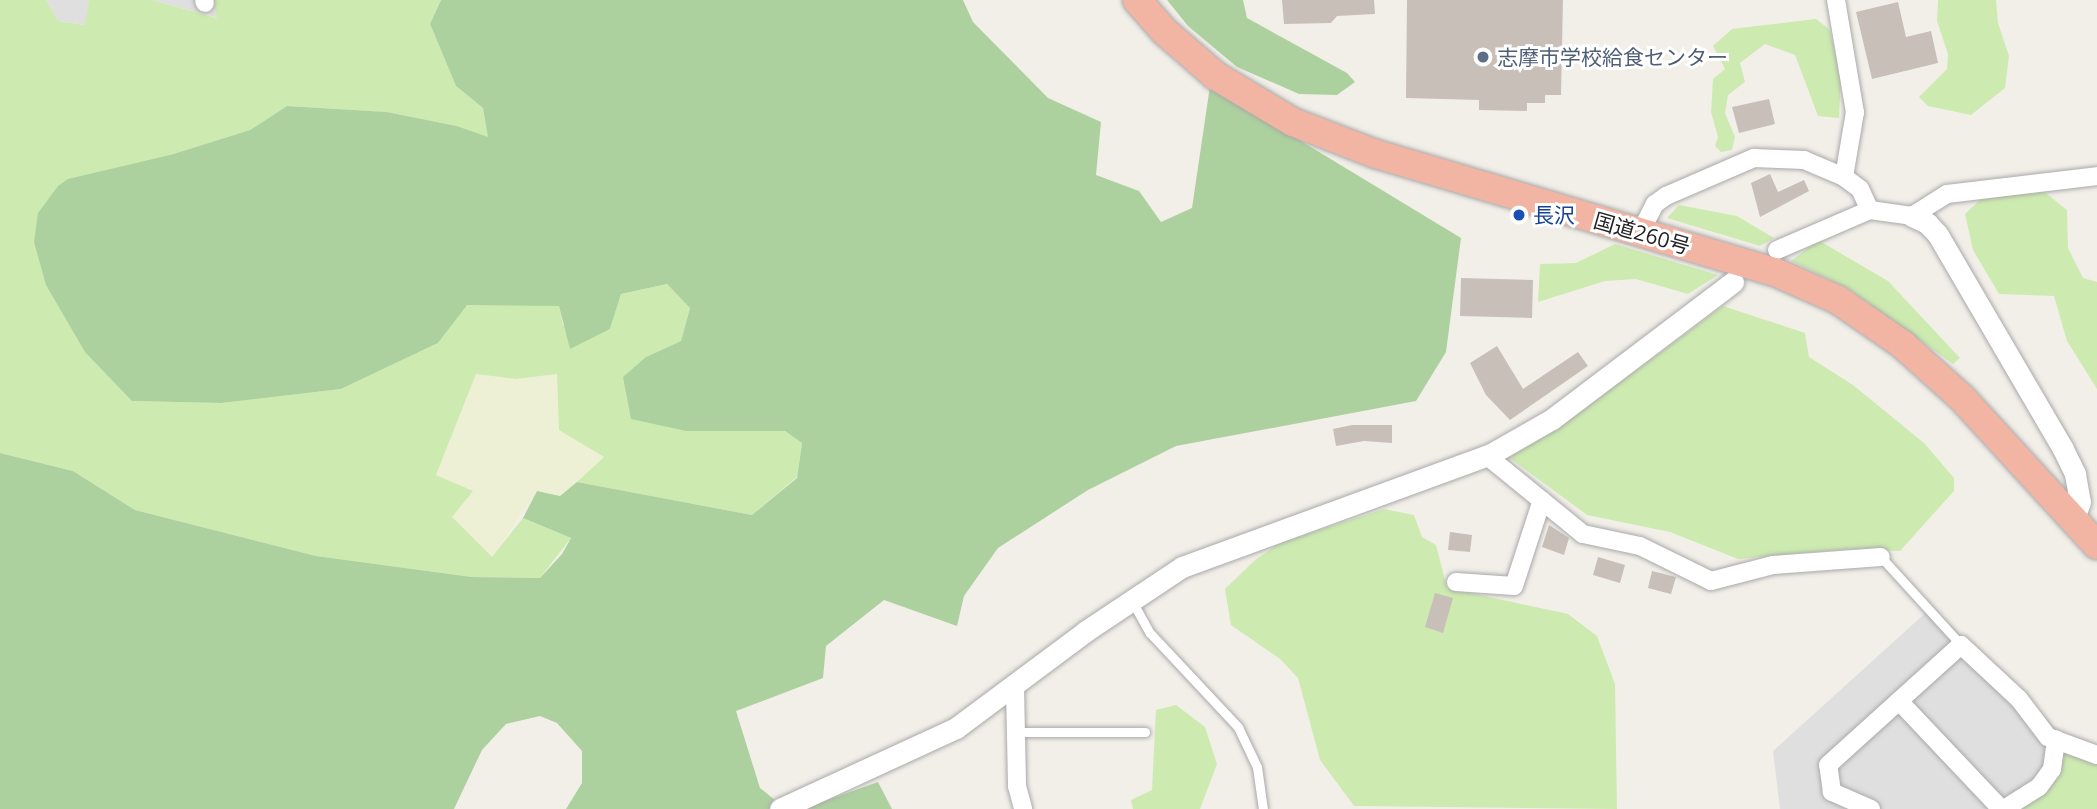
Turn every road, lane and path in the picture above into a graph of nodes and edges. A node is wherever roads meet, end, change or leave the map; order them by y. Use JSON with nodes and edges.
{"nodes":[{"id":1,"x":1137,"y":0,"type":"edge"},
{"id":2,"x":1836,"y":0,"type":"edge"},
{"id":3,"x":2097,"y":176,"type":"edge"},
{"id":4,"x":1844,"y":177,"type":"junction"},
{"id":5,"x":1870,"y":210,"type":"junction"},
{"id":6,"x":1912,"y":216,"type":"junction"},
{"id":7,"x":1640,"y":233,"type":"junction"},
{"id":8,"x":1777,"y":250,"type":"dead end"},
{"id":9,"x":1733,"y":282,"type":"dead end"},
{"id":10,"x":1486,"y":455,"type":"junction"},
{"id":11,"x":1542,"y":500,"type":"junction"},
{"id":12,"x":2073,"y":520,"type":"junction"},
{"id":13,"x":2097,"y":545,"type":"edge"},
{"id":14,"x":1881,"y":557,"type":"joint"},
{"id":15,"x":1456,"y":582,"type":"dead end"},
{"id":16,"x":1131,"y":599,"type":"junction"},
{"id":17,"x":1961,"y":645,"type":"junction"},
{"id":18,"x":1015,"y":688,"type":"junction"},
{"id":19,"x":1899,"y":701,"type":"junction"},
{"id":20,"x":1015,"y":732,"type":"junction"},
{"id":21,"x":1145,"y":732,"type":"dead end"},
{"id":22,"x":2056,"y":739,"type":"junction"},
{"id":23,"x":2097,"y":755,"type":"edge"},
{"id":24,"x":780,"y":809,"type":"edge"},
{"id":25,"x":1023,"y":809,"type":"edge"},
{"id":26,"x":1263,"y":809,"type":"edge"},
{"id":27,"x":1871,"y":809,"type":"edge"},
{"id":28,"x":2002,"y":809,"type":"edge"}],
"edges":[{"from":1,"to":7,"type":"highway","name":"国道260号"},
{"from":2,"to":4,"type":"street"},
{"from":3,"to":6,"type":"street"},
{"from":4,"to":5,"type":"street"},
{"from":4,"to":7,"type":"street"},
{"from":5,"to":6,"type":"street"},
{"from":5,"to":8,"type":"street"},
{"from":6,"to":12,"type":"street"},
{"from":7,"to":12,"type":"highway","name":"国道260号"},
{"from":9,"to":10,"type":"street"},
{"from":10,"to":11,"type":"street"},
{"from":10,"to":16,"type":"street"},
{"from":11,"to":14,"type":"street"},
{"from":11,"to":15,"type":"street"},
{"from":12,"to":13,"type":"highway","name":"国道260号"},
{"from":14,"to":17,"type":"lane"},
{"from":16,"to":18,"type":"street"},
{"from":16,"to":26,"type":"lane"},
{"from":17,"to":19,"type":"street"},
{"from":17,"to":22,"type":"street"},
{"from":18,"to":20,"type":"street"},
{"from":18,"to":24,"type":"street"},
{"from":19,"to":27,"type":"street"},
{"from":19,"to":28,"type":"street"},
{"from":20,"to":21,"type":"lane"},
{"from":20,"to":25,"type":"street"},
{"from":22,"to":23,"type":"street"},
{"from":22,"to":28,"type":"street"}]}
